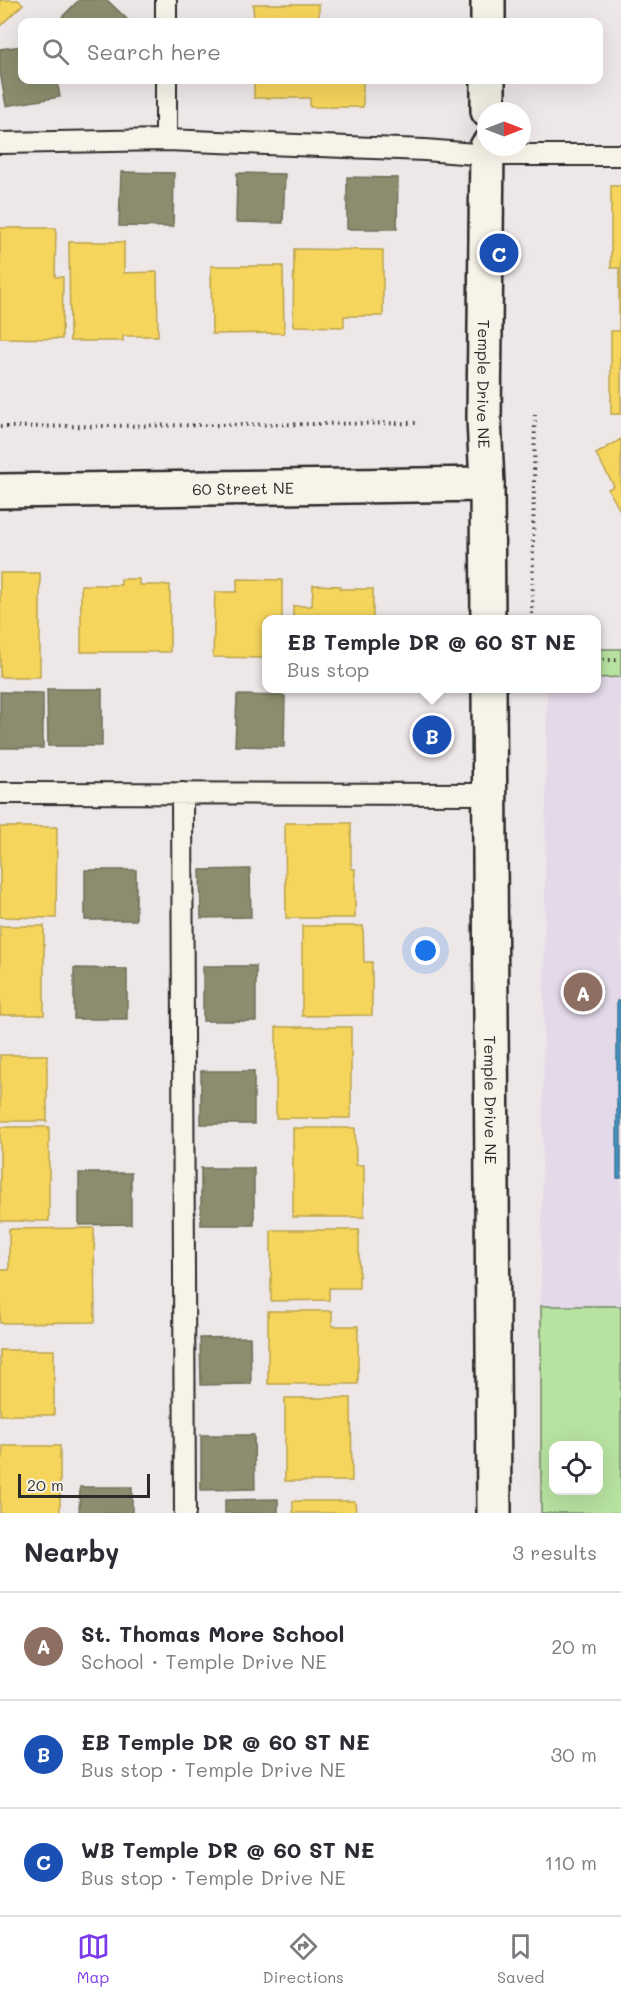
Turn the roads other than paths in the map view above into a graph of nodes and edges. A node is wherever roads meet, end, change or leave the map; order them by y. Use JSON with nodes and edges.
{"nodes":[{"id":1,"x":166,"y":0,"type":"edge"},
{"id":2,"x":488,"y":0,"type":"edge"},
{"id":3,"x":166,"y":18,"type":"edge"},
{"id":4,"x":488,"y":18,"type":"edge"},
{"id":5,"x":166,"y":84,"type":"edge"},
{"id":6,"x":488,"y":84,"type":"edge"},
{"id":7,"x":488,"y":102,"type":"edge"},
{"id":8,"x":166,"y":140,"type":"junction"},
{"id":9,"x":0,"y":143,"type":"edge"},
{"id":10,"x":477,"y":151,"type":"edge"},
{"id":11,"x":531,"y":152,"type":"edge"},
{"id":12,"x":621,"y":154,"type":"edge"},
{"id":13,"x":488,"y":156,"type":"edge"},
{"id":14,"x":488,"y":484,"type":"junction"},
{"id":15,"x":0,"y":491,"type":"edge"},
{"id":16,"x":488,"y":615,"type":"edge"},
{"id":17,"x":489,"y":693,"type":"edge"},
{"id":18,"x":0,"y":793,"type":"edge"},
{"id":19,"x":182,"y":793,"type":"junction"},
{"id":20,"x":490,"y":794,"type":"junction"},
{"id":21,"x":186,"y":1513,"type":"edge"},
{"id":22,"x":494,"y":1513,"type":"edge"}],
"edges":[{"from":1,"to":3,"type":"lane"},
{"from":2,"to":4,"type":"street"},
{"from":5,"to":8,"type":"lane"},
{"from":6,"to":7,"type":"street"},
{"from":8,"to":9,"type":"lane"},
{"from":8,"to":10,"type":"lane"},
{"from":11,"to":12,"type":"lane"},
{"from":13,"to":14,"type":"street","name":"Temple Drive NE"},
{"from":14,"to":15,"type":"street","name":"60 Street NE"},
{"from":14,"to":16,"type":"street","name":"Temple Drive NE"},
{"from":17,"to":20,"type":"street","name":"Temple Drive NE"},
{"from":18,"to":19,"type":"lane"},
{"from":19,"to":20,"type":"lane"},
{"from":19,"to":21,"type":"lane"},
{"from":20,"to":22,"type":"street","name":"Temple Drive NE"}]}
